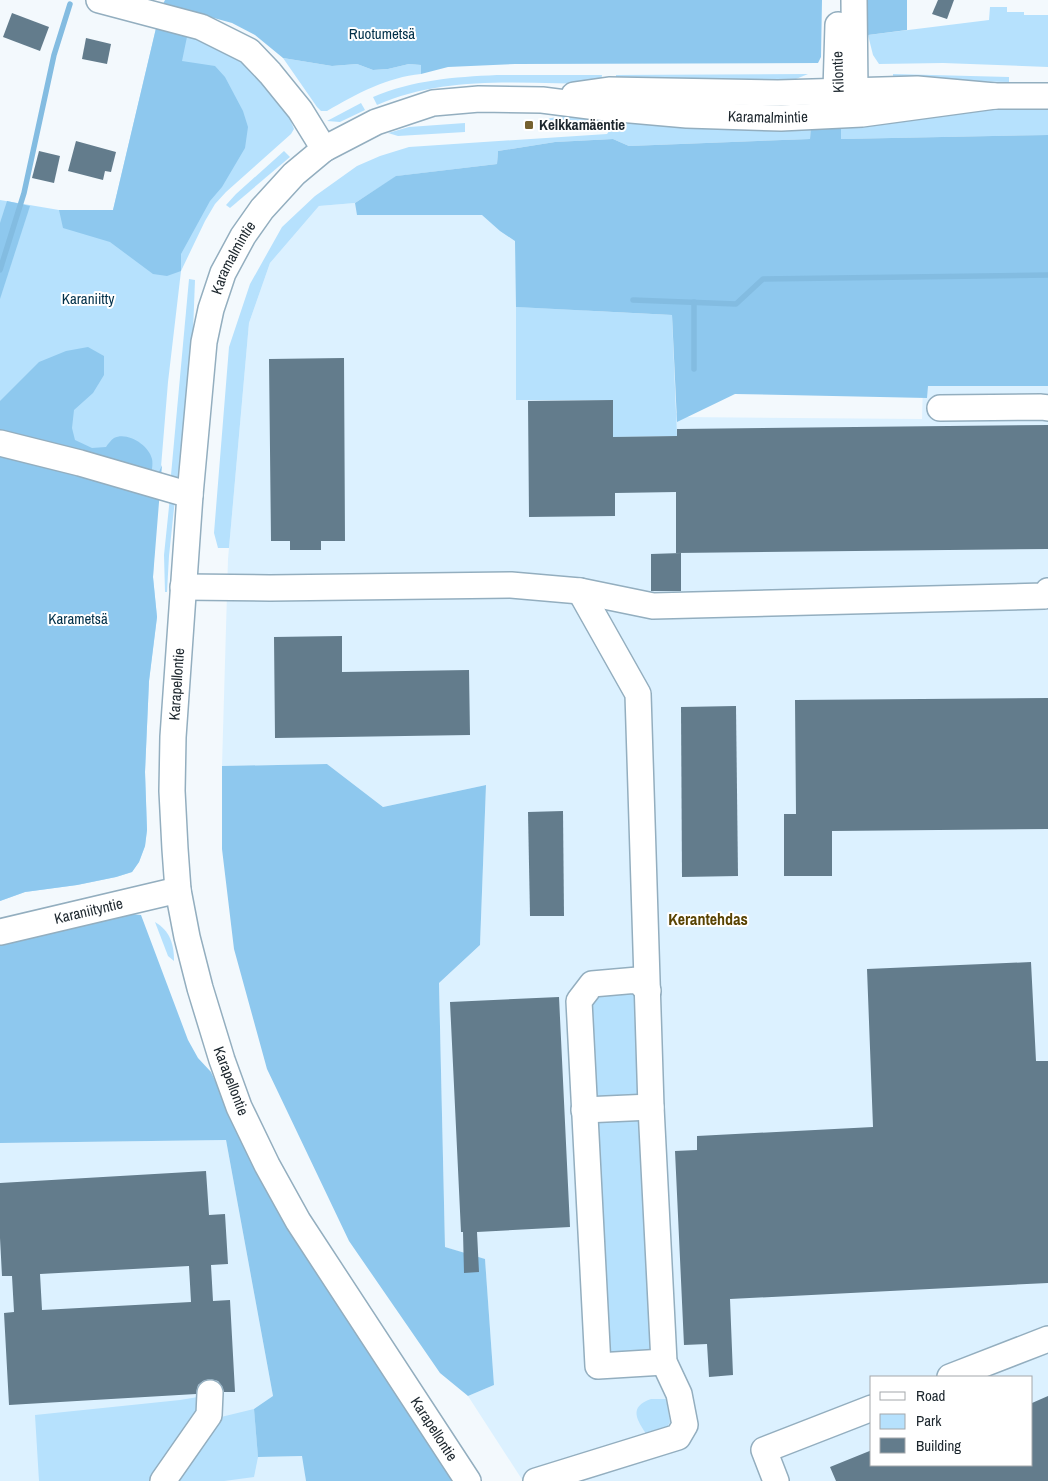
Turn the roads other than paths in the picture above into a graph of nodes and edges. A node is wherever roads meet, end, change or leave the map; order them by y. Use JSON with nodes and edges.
{"nodes":[{"id":1,"x":99,"y":0,"type":"edge"},
{"id":2,"x":838,"y":0,"type":"edge"},
{"id":3,"x":854,"y":0,"type":"edge"},
{"id":4,"x":845,"y":90,"type":"junction"},
{"id":5,"x":996,"y":96,"type":"junction"},
{"id":6,"x":1048,"y":96,"type":"edge"},
{"id":7,"x":542,"y":100,"type":"junction"},
{"id":8,"x":844,"y":116,"type":"junction"},
{"id":9,"x":324,"y":150,"type":"junction"},
{"id":10,"x":940,"y":408,"type":"dead end"},
{"id":11,"x":1048,"y":408,"type":"edge"},
{"id":12,"x":0,"y":443,"type":"edge"},
{"id":13,"x":190,"y":495,"type":"junction"},
{"id":14,"x":183,"y":588,"type":"junction"},
{"id":15,"x":580,"y":591,"type":"junction"},
{"id":16,"x":1048,"y":591,"type":"edge"},
{"id":17,"x":181,"y":622,"type":"joint"},
{"id":18,"x":178,"y":890,"type":"junction"},
{"id":19,"x":0,"y":932,"type":"edge"},
{"id":20,"x":648,"y":991,"type":"junction"},
{"id":21,"x":651,"y":1107,"type":"junction"},
{"id":22,"x":584,"y":1110,"type":"junction"},
{"id":23,"x":1048,"y":1339,"type":"edge"},
{"id":24,"x":664,"y":1362,"type":"junction"},
{"id":25,"x":953,"y":1376,"type":"edge"},
{"id":26,"x":210,"y":1393,"type":"dead end"},
{"id":27,"x":870,"y":1409,"type":"edge"},
{"id":28,"x":163,"y":1481,"type":"edge"},
{"id":29,"x":468,"y":1481,"type":"edge"},
{"id":30,"x":536,"y":1481,"type":"edge"},
{"id":31,"x":776,"y":1481,"type":"edge"}],
"edges":[{"from":1,"to":9,"type":"street"},
{"from":2,"to":4,"type":"street","name":"Kilontie"},
{"from":3,"to":4,"type":"street","name":"Kilontie"},
{"from":4,"to":5,"type":"street","name":"Karamalmintie"},
{"from":4,"to":7,"type":"street","name":"Karamalmintie"},
{"from":4,"to":8,"type":"street","name":"Kilontie"},
{"from":5,"to":6,"type":"street","name":"Karamalmintie"},
{"from":5,"to":8,"type":"street","name":"Karamalmintie"},
{"from":7,"to":8,"type":"street","name":"Karamalmintie"},
{"from":7,"to":9,"type":"street","name":"Karamalmintie"},
{"from":9,"to":13,"type":"street","name":"Karamalmintie"},
{"from":10,"to":11,"type":"street"},
{"from":12,"to":13,"type":"street"},
{"from":13,"to":14,"type":"street","name":"Karamalmintie"},
{"from":14,"to":15,"type":"street"},
{"from":14,"to":17,"type":"street","name":"Karamalmintie"},
{"from":15,"to":16,"type":"street"},
{"from":15,"to":20,"type":"street"},
{"from":17,"to":18,"type":"street","name":"Karapellontie"},
{"from":18,"to":19,"type":"street","name":"Karaniityntie"},
{"from":18,"to":29,"type":"street","name":"Karapellontie"},
{"from":20,"to":21,"type":"street"},
{"from":20,"to":22,"type":"street"},
{"from":21,"to":22,"type":"street"},
{"from":21,"to":24,"type":"street"},
{"from":22,"to":24,"type":"street"},
{"from":23,"to":25,"type":"street"},
{"from":24,"to":30,"type":"street"},
{"from":26,"to":28,"type":"street"},
{"from":27,"to":31,"type":"street"}]}
